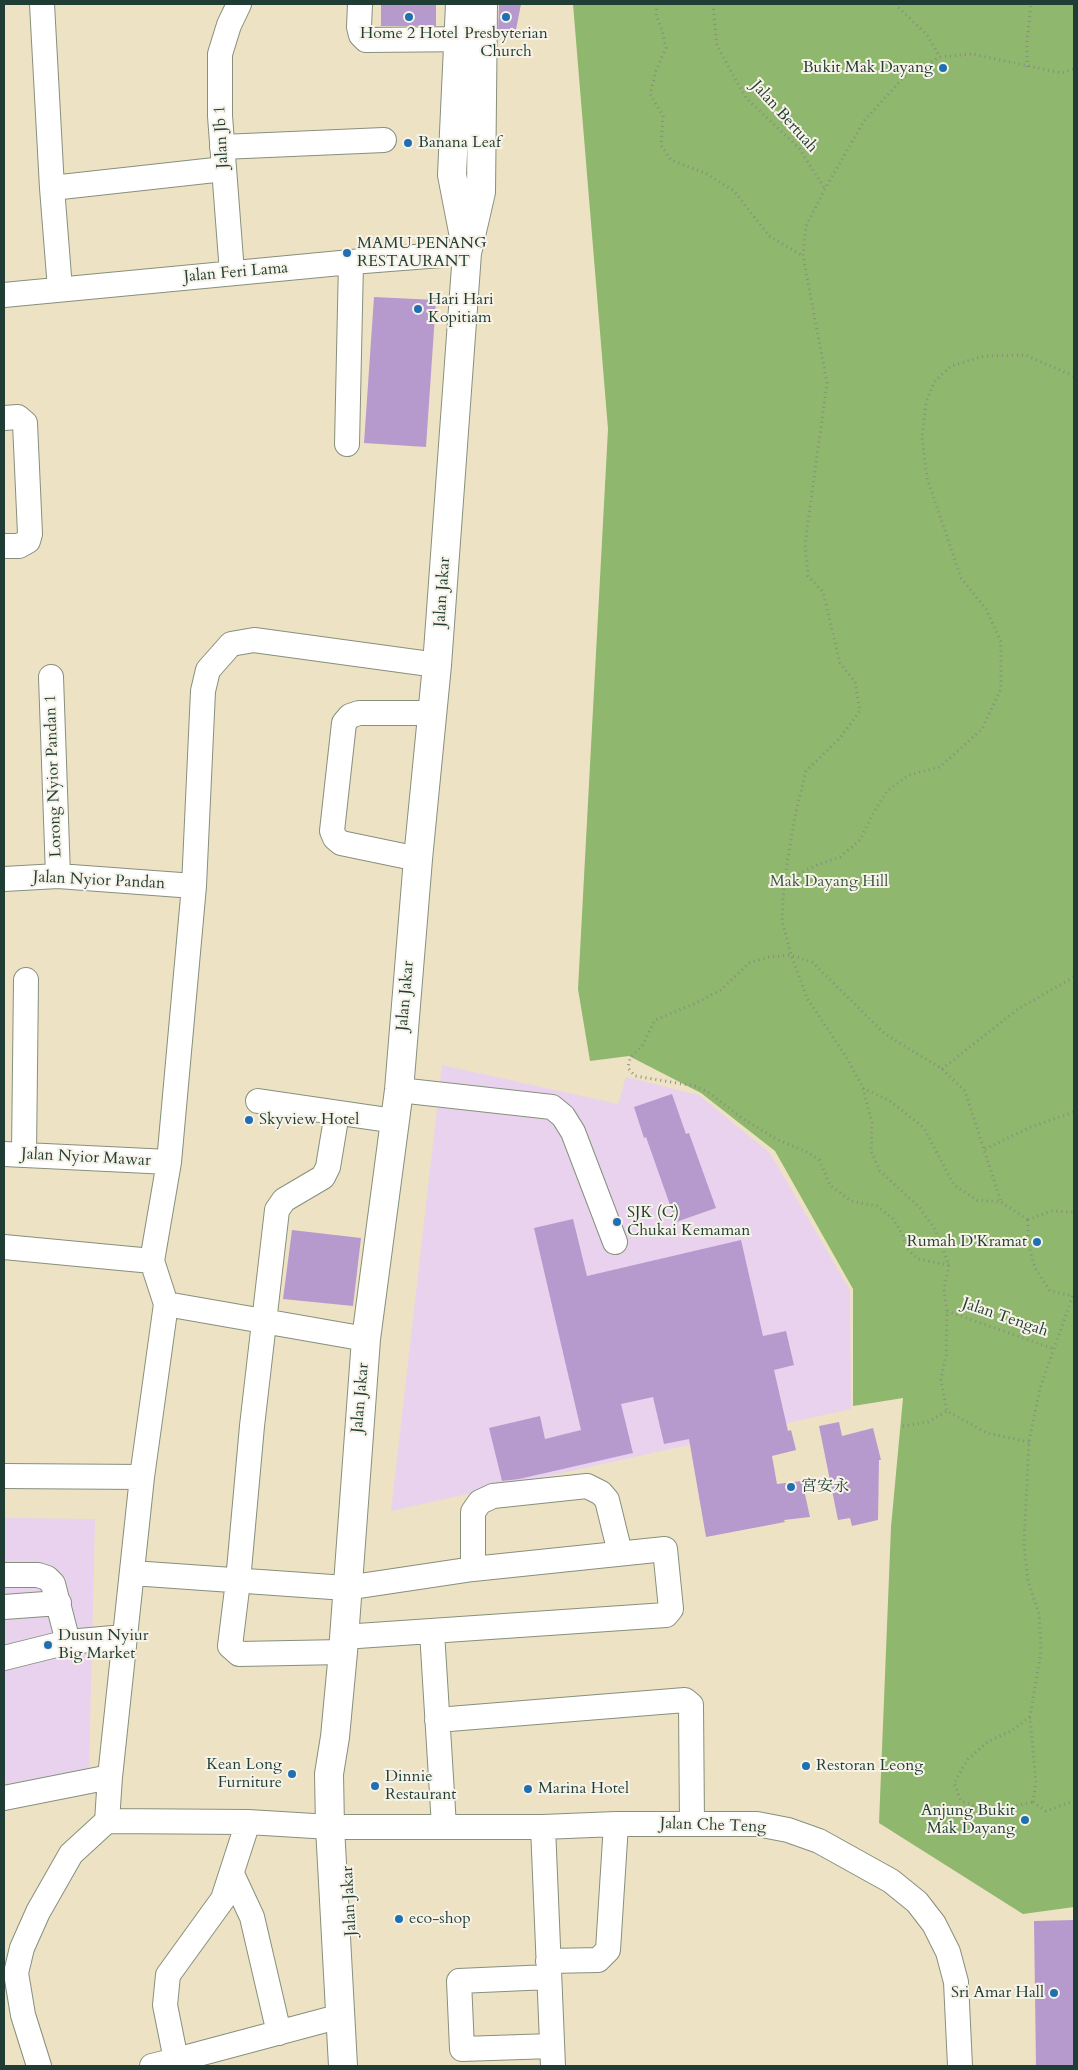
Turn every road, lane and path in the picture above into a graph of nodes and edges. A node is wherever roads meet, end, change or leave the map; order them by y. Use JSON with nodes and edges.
{"nodes":[{"id":1,"x":42,"y":4,"type":"edge"},
{"id":2,"x":239,"y":4,"type":"edge"},
{"id":3,"x":360,"y":4,"type":"edge"},
{"id":4,"x":460,"y":4,"type":"edge"},
{"id":5,"x":483,"y":4,"type":"edge"},
{"id":6,"x":657,"y":4,"type":"edge"},
{"id":7,"x":712,"y":4,"type":"edge"},
{"id":8,"x":895,"y":4,"type":"edge"},
{"id":9,"x":1031,"y":4,"type":"edge"},
{"id":10,"x":471,"y":39,"type":"junction"},
{"id":11,"x":940,"y":57,"type":"junction"},
{"id":12,"x":1027,"y":67,"type":"junction"},
{"id":13,"x":1074,"y":69,"type":"edge"},
{"id":14,"x":384,"y":140,"type":"dead end"},
{"id":15,"x":223,"y":158,"type":"junction"},
{"id":16,"x":52,"y":188,"type":"junction"},
{"id":17,"x":825,"y":189,"type":"junction"},
{"id":18,"x":468,"y":253,"type":"junction"},
{"id":19,"x":803,"y":256,"type":"junction"},
{"id":20,"x":351,"y":262,"type":"junction"},
{"id":21,"x":232,"y":273,"type":"junction"},
{"id":22,"x":60,"y":289,"type":"junction"},
{"id":23,"x":4,"y":295,"type":"edge"},
{"id":24,"x":1074,"y":376,"type":"edge"},
{"id":25,"x":4,"y":418,"type":"edge"},
{"id":26,"x":347,"y":444,"type":"dead end"},
{"id":27,"x":4,"y":546,"type":"edge"},
{"id":28,"x":437,"y":665,"type":"junction"},
{"id":29,"x":51,"y":677,"type":"dead end"},
{"id":30,"x":432,"y":713,"type":"junction"},
{"id":31,"x":418,"y":859,"type":"junction"},
{"id":32,"x":58,"y":876,"type":"junction"},
{"id":33,"x":4,"y":879,"type":"edge"},
{"id":34,"x":784,"y":882,"type":"junction"},
{"id":35,"x":194,"y":886,"type":"junction"},
{"id":36,"x":790,"y":955,"type":"junction"},
{"id":37,"x":1074,"y":977,"type":"edge"},
{"id":38,"x":26,"y":980,"type":"dead end"},
{"id":39,"x":942,"y":1069,"type":"junction"},
{"id":40,"x":862,"y":1088,"type":"junction"},
{"id":41,"x":399,"y":1090,"type":"junction"},
{"id":42,"x":258,"y":1101,"type":"dead end"},
{"id":43,"x":1074,"y":1112,"type":"edge"},
{"id":44,"x":337,"y":1113,"type":"junction"},
{"id":45,"x":395,"y":1121,"type":"junction"},
{"id":46,"x":985,"y":1149,"type":"junction"},
{"id":47,"x":14,"y":1154,"type":"edge"},
{"id":48,"x":169,"y":1162,"type":"junction"},
{"id":49,"x":1001,"y":1202,"type":"junction"},
{"id":50,"x":1074,"y":1212,"type":"edge"},
{"id":51,"x":1028,"y":1220,"type":"junction"},
{"id":52,"x":615,"y":1242,"type":"dead end"},
{"id":53,"x":4,"y":1247,"type":"edge"},
{"id":54,"x":152,"y":1261,"type":"junction"},
{"id":55,"x":949,"y":1265,"type":"junction"},
{"id":56,"x":1074,"y":1295,"type":"edge"},
{"id":57,"x":166,"y":1304,"type":"junction"},
{"id":58,"x":947,"y":1311,"type":"junction"},
{"id":59,"x":264,"y":1321,"type":"junction"},
{"id":60,"x":366,"y":1339,"type":"junction"},
{"id":61,"x":1054,"y":1349,"type":"junction"},
{"id":62,"x":947,"y":1411,"type":"junction"},
{"id":63,"x":903,"y":1426,"type":"dead end"},
{"id":64,"x":1029,"y":1442,"type":"junction"},
{"id":65,"x":4,"y":1476,"type":"edge"},
{"id":66,"x":142,"y":1476,"type":"junction"},
{"id":67,"x":620,"y":1553,"type":"junction"},
{"id":68,"x":472,"y":1568,"type":"junction"},
{"id":69,"x":132,"y":1573,"type":"junction"},
{"id":70,"x":4,"y":1574,"type":"edge"},
{"id":71,"x":238,"y":1581,"type":"junction"},
{"id":72,"x":346,"y":1588,"type":"junction"},
{"id":73,"x":58,"y":1603,"type":"junction"},
{"id":74,"x":4,"y":1607,"type":"edge"},
{"id":75,"x":432,"y":1632,"type":"junction"},
{"id":76,"x":124,"y":1637,"type":"junction"},
{"id":77,"x":68,"y":1642,"type":"junction"},
{"id":78,"x":343,"y":1645,"type":"junction"},
{"id":79,"x":4,"y":1658,"type":"edge"},
{"id":80,"x":1030,"y":1718,"type":"junction"},
{"id":81,"x":437,"y":1720,"type":"junction"},
{"id":82,"x":110,"y":1777,"type":"junction"},
{"id":83,"x":4,"y":1798,"type":"edge"},
{"id":84,"x":1074,"y":1801,"type":"edge"},
{"id":85,"x":1033,"y":1802,"type":"junction"},
{"id":86,"x":107,"y":1821,"type":"junction"},
{"id":87,"x":248,"y":1822,"type":"junction"},
{"id":88,"x":616,"y":1824,"type":"junction"},
{"id":89,"x":692,"y":1824,"type":"junction"},
{"id":90,"x":444,"y":1826,"type":"junction"},
{"id":91,"x":338,"y":1827,"type":"junction"},
{"id":92,"x":543,"y":1827,"type":"junction"},
{"id":93,"x":232,"y":1874,"type":"junction"},
{"id":94,"x":548,"y":1969,"type":"junction"},
{"id":95,"x":341,"y":2016,"type":"junction"},
{"id":96,"x":279,"y":2033,"type":"junction"},
{"id":97,"x":552,"y":2056,"type":"edge"},
{"id":98,"x":176,"y":2060,"type":"junction"},
{"id":99,"x":39,"y":2066,"type":"edge"},
{"id":100,"x":152,"y":2066,"type":"edge"},
{"id":101,"x":343,"y":2066,"type":"edge"},
{"id":102,"x":358,"y":2066,"type":"edge"},
{"id":103,"x":960,"y":2066,"type":"edge"}],
"edges":[{"from":1,"to":16,"type":"street"},
{"from":2,"to":15,"type":"street","name":"Jalan Jb 1"},
{"from":3,"to":10,"type":"street"},
{"from":4,"to":10,"type":"main road","name":"Jalan Jakar"},
{"from":5,"to":10,"type":"main road","name":"Jalan Jakar"},
{"from":6,"to":19,"type":"path"},
{"from":7,"to":17,"type":"path","name":"Jalan Bertuah"},
{"from":8,"to":11,"type":"path"},
{"from":9,"to":12,"type":"path"},
{"from":10,"to":18,"type":"main road","name":"Jalan Jakar"},
{"from":11,"to":12,"type":"path"},
{"from":11,"to":17,"type":"path"},
{"from":12,"to":13,"type":"path"},
{"from":14,"to":15,"type":"street"},
{"from":15,"to":16,"type":"street"},
{"from":15,"to":21,"type":"street","name":"Jalan Jb 1"},
{"from":16,"to":22,"type":"street"},
{"from":17,"to":19,"type":"path"},
{"from":18,"to":20,"type":"street","name":"Jalan Feri Lama"},
{"from":18,"to":28,"type":"main road","name":"Jalan Jakar"},
{"from":19,"to":34,"type":"path"},
{"from":20,"to":21,"type":"street","name":"Jalan Feri Lama"},
{"from":20,"to":26,"type":"street"},
{"from":21,"to":22,"type":"street","name":"Jalan Feri Lama"},
{"from":22,"to":23,"type":"street","name":"Jalan Feri Lama"},
{"from":24,"to":34,"type":"path"},
{"from":25,"to":27,"type":"street"},
{"from":28,"to":30,"type":"main road","name":"Jalan Jakar"},
{"from":28,"to":35,"type":"street"},
{"from":29,"to":32,"type":"street","name":"Lorong Nyior Pandan 1"},
{"from":30,"to":31,"type":"main road","name":"Jalan Jakar"},
{"from":30,"to":31,"type":"street"},
{"from":31,"to":41,"type":"main road","name":"Jalan Jakar"},
{"from":32,"to":33,"type":"street","name":"Jalan Nyior Pandan"},
{"from":32,"to":35,"type":"street","name":"Jalan Nyior Pandan"},
{"from":34,"to":36,"type":"path"},
{"from":35,"to":48,"type":"street"},
{"from":36,"to":39,"type":"path"},
{"from":36,"to":40,"type":"path"},
{"from":36,"to":55,"type":"path"},
{"from":37,"to":39,"type":"path"},
{"from":38,"to":47,"type":"street"},
{"from":39,"to":46,"type":"path"},
{"from":40,"to":49,"type":"path"},
{"from":40,"to":55,"type":"path"},
{"from":41,"to":45,"type":"main road","name":"Jalan Jakar"},
{"from":41,"to":52,"type":"street"},
{"from":42,"to":44,"type":"street"},
{"from":43,"to":46,"type":"path"},
{"from":44,"to":45,"type":"street"},
{"from":44,"to":59,"type":"street"},
{"from":45,"to":60,"type":"main road","name":"Jalan Jakar"},
{"from":46,"to":49,"type":"path"},
{"from":47,"to":48,"type":"street","name":"Jalan Nyior Mawar"},
{"from":48,"to":54,"type":"street"},
{"from":49,"to":51,"type":"path"},
{"from":50,"to":51,"type":"path"},
{"from":51,"to":56,"type":"path"},
{"from":53,"to":54,"type":"street"},
{"from":54,"to":57,"type":"street"},
{"from":55,"to":58,"type":"path"},
{"from":56,"to":61,"type":"path"},
{"from":57,"to":59,"type":"street"},
{"from":57,"to":66,"type":"street"},
{"from":58,"to":61,"type":"path","name":"Jalan Tengah"},
{"from":58,"to":62,"type":"path"},
{"from":59,"to":60,"type":"street"},
{"from":59,"to":71,"type":"street"},
{"from":60,"to":72,"type":"main road","name":"Jalan Jakar"},
{"from":61,"to":64,"type":"path"},
{"from":62,"to":63,"type":"path"},
{"from":62,"to":64,"type":"path"},
{"from":64,"to":80,"type":"path"},
{"from":65,"to":66,"type":"street"},
{"from":66,"to":69,"type":"street"},
{"from":67,"to":68,"type":"street"},
{"from":67,"to":68,"type":"street"},
{"from":67,"to":75,"type":"street"},
{"from":68,"to":72,"type":"street"},
{"from":69,"to":71,"type":"street"},
{"from":69,"to":76,"type":"street"},
{"from":70,"to":73,"type":"street"},
{"from":71,"to":72,"type":"street"},
{"from":71,"to":78,"type":"street"},
{"from":72,"to":78,"type":"main road","name":"Jalan Jakar"},
{"from":73,"to":74,"type":"street"},
{"from":73,"to":77,"type":"street"},
{"from":75,"to":78,"type":"street"},
{"from":75,"to":81,"type":"street"},
{"from":76,"to":77,"type":"street"},
{"from":76,"to":82,"type":"street"},
{"from":77,"to":79,"type":"street"},
{"from":78,"to":91,"type":"main road","name":"Jalan Jakar"},
{"from":80,"to":85,"type":"path"},
{"from":80,"to":85,"type":"path"},
{"from":81,"to":89,"type":"street"},
{"from":81,"to":90,"type":"street"},
{"from":82,"to":83,"type":"street"},
{"from":82,"to":86,"type":"street"},
{"from":84,"to":85,"type":"path"},
{"from":86,"to":87,"type":"street","name":"Jalan Che Teng"},
{"from":86,"to":99,"type":"street"},
{"from":87,"to":91,"type":"street","name":"Jalan Che Teng"},
{"from":87,"to":93,"type":"street"},
{"from":88,"to":89,"type":"street","name":"Jalan Che Teng"},
{"from":88,"to":92,"type":"street","name":"Jalan Che Teng"},
{"from":88,"to":94,"type":"street"},
{"from":89,"to":103,"type":"street","name":"Jalan Che Teng"},
{"from":90,"to":91,"type":"street","name":"Jalan Che Teng"},
{"from":90,"to":92,"type":"street","name":"Jalan Che Teng"},
{"from":91,"to":95,"type":"main road","name":"Jalan Jakar"},
{"from":91,"to":102,"type":"main road","name":"Jalan Jakar"},
{"from":92,"to":94,"type":"street"},
{"from":93,"to":96,"type":"street"},
{"from":93,"to":98,"type":"street"},
{"from":94,"to":97,"type":"street"},
{"from":94,"to":97,"type":"street"},
{"from":95,"to":96,"type":"street"},
{"from":95,"to":101,"type":"main road","name":"Jalan Jakar"},
{"from":96,"to":98,"type":"street"},
{"from":98,"to":100,"type":"street"}]}
